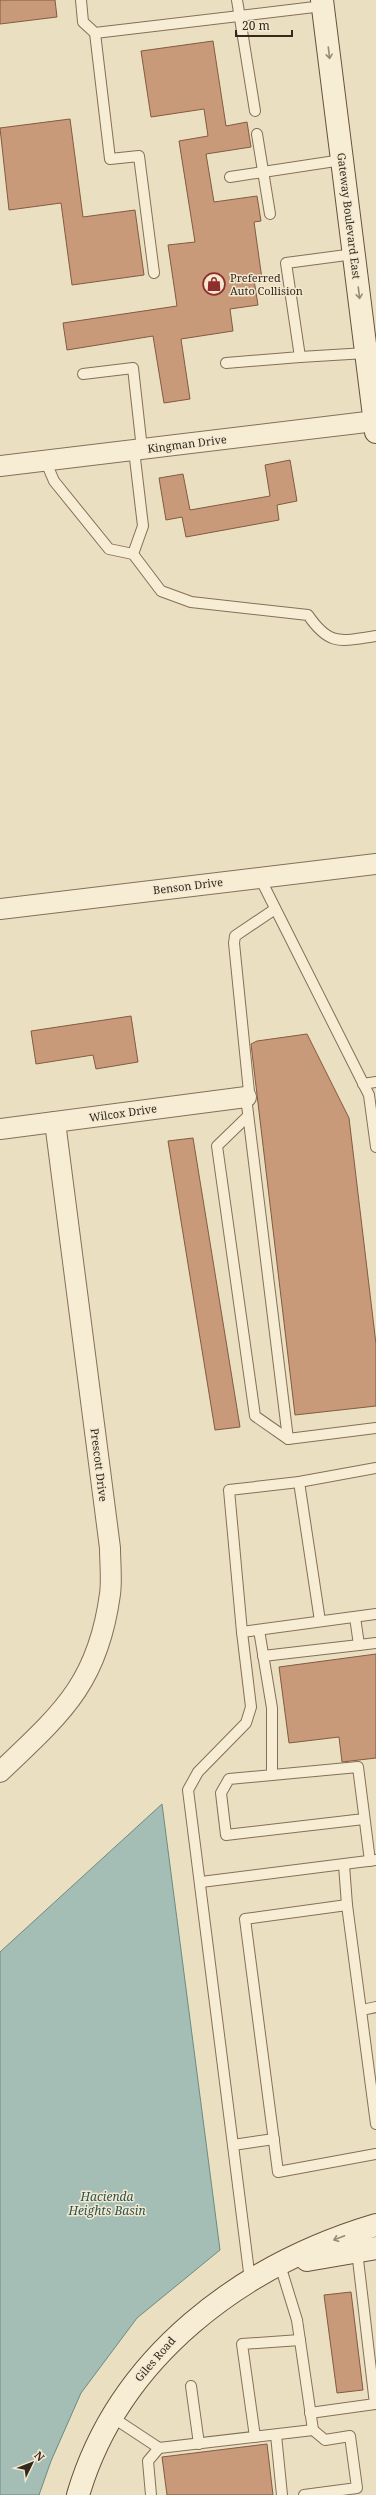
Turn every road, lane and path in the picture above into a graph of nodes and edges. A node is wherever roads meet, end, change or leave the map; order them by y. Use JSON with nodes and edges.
{"nodes":[{"id":1,"x":81,"y":0,"type":"edge"},
{"id":2,"x":237,"y":0,"type":"edge"},
{"id":3,"x":322,"y":3,"type":"edge"},
{"id":4,"x":239,"y":16,"type":"junction"},
{"id":5,"x":95,"y":33,"type":"junction"},
{"id":6,"x":255,"y":112,"type":"dead end"},
{"id":7,"x":258,"y":134,"type":"dead end"},
{"id":8,"x":342,"y":160,"type":"junction"},
{"id":9,"x":264,"y":172,"type":"junction"},
{"id":10,"x":230,"y":177,"type":"dead end"},
{"id":11,"x":270,"y":214,"type":"dead end"},
{"id":12,"x":354,"y":254,"type":"junction"},
{"id":13,"x":154,"y":273,"type":"dead end"},
{"id":14,"x":366,"y":353,"type":"junction"},
{"id":15,"x":300,"y":357,"type":"junction"},
{"id":16,"x":226,"y":363,"type":"dead end"},
{"id":17,"x":83,"y":374,"type":"dead end"},
{"id":18,"x":375,"y":427,"type":"edge"},
{"id":19,"x":138,"y":450,"type":"junction"},
{"id":20,"x":45,"y":460,"type":"junction"},
{"id":21,"x":0,"y":466,"type":"edge"},
{"id":22,"x":133,"y":554,"type":"junction"},
{"id":23,"x":376,"y":636,"type":"edge"},
{"id":24,"x":376,"y":864,"type":"edge"},
{"id":25,"x":260,"y":878,"type":"junction"},
{"id":26,"x":0,"y":909,"type":"edge"},
{"id":27,"x":275,"y":909,"type":"junction"},
{"id":28,"x":376,"y":1082,"type":"edge"},
{"id":29,"x":363,"y":1084,"type":"junction"},
{"id":30,"x":246,"y":1097,"type":"junction"},
{"id":31,"x":248,"y":1116,"type":"junction"},
{"id":32,"x":54,"y":1122,"type":"junction"},
{"id":33,"x":0,"y":1128,"type":"edge"},
{"id":34,"x":376,"y":1147,"type":"edge"},
{"id":35,"x":376,"y":1428,"type":"edge"},
{"id":36,"x":288,"y":1439,"type":"junction"},
{"id":37,"x":376,"y":1468,"type":"edge"},
{"id":38,"x":299,"y":1482,"type":"junction"},
{"id":39,"x":376,"y":1614,"type":"edge"},
{"id":40,"x":355,"y":1616,"type":"junction"},
{"id":41,"x":320,"y":1622,"type":"junction"},
{"id":42,"x":259,"y":1630,"type":"junction"},
{"id":43,"x":242,"y":1632,"type":"junction"},
{"id":44,"x":376,"y":1643,"type":"edge"},
{"id":45,"x":359,"y":1645,"type":"junction"},
{"id":46,"x":263,"y":1656,"type":"junction"},
{"id":47,"x":0,"y":1772,"type":"edge"},
{"id":48,"x":272,"y":1775,"type":"junction"},
{"id":49,"x":364,"y":1819,"type":"junction"},
{"id":50,"x":373,"y":1861,"type":"edge"},
{"id":51,"x":344,"y":1865,"type":"junction"},
{"id":52,"x":201,"y":1882,"type":"junction"},
{"id":53,"x":347,"y":1905,"type":"junction"},
{"id":54,"x":376,"y":2008,"type":"edge"},
{"id":55,"x":362,"y":2010,"type":"junction"},
{"id":56,"x":376,"y":2124,"type":"edge"},
{"id":57,"x":274,"y":2139,"type":"junction"},
{"id":58,"x":233,"y":2145,"type":"junction"},
{"id":59,"x":376,"y":2154,"type":"edge"},
{"id":60,"x":376,"y":2225,"type":"edge"},
{"id":61,"x":367,"y":2250,"type":"edge"},
{"id":62,"x":280,"y":2265,"type":"junction"},
{"id":63,"x":250,"y":2280,"type":"junction"},
{"id":64,"x":300,"y":2340,"type":"junction"},
{"id":65,"x":191,"y":2386,"type":"dead end"},
{"id":66,"x":310,"y":2413,"type":"junction"},
{"id":67,"x":112,"y":2417,"type":"junction"},
{"id":68,"x":313,"y":2430,"type":"junction"},
{"id":69,"x":276,"y":2435,"type":"junction"},
{"id":70,"x":255,"y":2437,"type":"junction"},
{"id":71,"x":199,"y":2444,"type":"junction"},
{"id":72,"x":159,"y":2448,"type":"junction"},
{"id":73,"x":78,"y":2495,"type":"edge"},
{"id":74,"x":151,"y":2495,"type":"edge"},
{"id":75,"x":282,"y":2495,"type":"edge"},
{"id":76,"x":304,"y":2495,"type":"edge"}],
"edges":[{"from":1,"to":5,"type":"lane"},
{"from":2,"to":4,"type":"lane"},
{"from":3,"to":4,"type":"lane"},
{"from":3,"to":8,"type":"street","name":"Gateway Boulevard East","one_way":true},
{"from":4,"to":5,"type":"lane"},
{"from":4,"to":6,"type":"lane"},
{"from":5,"to":13,"type":"lane"},
{"from":7,"to":9,"type":"lane"},
{"from":8,"to":9,"type":"lane"},
{"from":8,"to":12,"type":"street","name":"Gateway Boulevard East"},
{"from":9,"to":10,"type":"lane"},
{"from":9,"to":11,"type":"lane"},
{"from":12,"to":14,"type":"street","name":"Gateway Boulevard East","one_way":true},
{"from":12,"to":15,"type":"lane"},
{"from":14,"to":15,"type":"lane"},
{"from":14,"to":18,"type":"street","name":"Gateway Boulevard East"},
{"from":15,"to":16,"type":"lane"},
{"from":17,"to":19,"type":"lane"},
{"from":18,"to":19,"type":"street","name":"Kingman Drive"},
{"from":19,"to":20,"type":"street","name":"Kingman Drive"},
{"from":19,"to":22,"type":"lane"},
{"from":20,"to":21,"type":"street","name":"Kingman Drive"},
{"from":20,"to":22,"type":"lane"},
{"from":22,"to":23,"type":"lane"},
{"from":24,"to":25,"type":"street","name":"Benson Drive"},
{"from":25,"to":26,"type":"street","name":"Benson Drive"},
{"from":25,"to":27,"type":"lane"},
{"from":27,"to":29,"type":"lane"},
{"from":27,"to":30,"type":"lane"},
{"from":28,"to":29,"type":"lane"},
{"from":29,"to":34,"type":"lane"},
{"from":30,"to":31,"type":"lane"},
{"from":30,"to":32,"type":"street","name":"Wilcox Drive"},
{"from":31,"to":36,"type":"lane"},
{"from":31,"to":36,"type":"lane"},
{"from":32,"to":33,"type":"street","name":"Wilcox Drive"},
{"from":32,"to":47,"type":"street","name":"Prescott Drive"},
{"from":35,"to":36,"type":"lane"},
{"from":37,"to":38,"type":"lane"},
{"from":38,"to":41,"type":"lane"},
{"from":38,"to":43,"type":"lane"},
{"from":39,"to":40,"type":"lane"},
{"from":40,"to":41,"type":"lane"},
{"from":40,"to":45,"type":"lane"},
{"from":41,"to":42,"type":"lane"},
{"from":42,"to":43,"type":"lane"},
{"from":42,"to":46,"type":"lane"},
{"from":43,"to":52,"type":"lane"},
{"from":44,"to":45,"type":"lane"},
{"from":45,"to":46,"type":"lane"},
{"from":46,"to":48,"type":"lane"},
{"from":48,"to":49,"type":"lane"},
{"from":48,"to":49,"type":"lane"},
{"from":49,"to":50,"type":"lane"},
{"from":50,"to":51,"type":"lane"},
{"from":51,"to":52,"type":"lane"},
{"from":51,"to":53,"type":"lane"},
{"from":52,"to":58,"type":"lane"},
{"from":53,"to":55,"type":"lane"},
{"from":53,"to":57,"type":"lane"},
{"from":54,"to":55,"type":"lane"},
{"from":55,"to":56,"type":"lane"},
{"from":57,"to":58,"type":"lane"},
{"from":57,"to":59,"type":"lane"},
{"from":58,"to":63,"type":"lane"},
{"from":60,"to":62,"type":"street","name":"Giles Road","one_way":true},
{"from":61,"to":62,"type":"street","name":"Giles Road"},
{"from":61,"to":66,"type":"lane"},
{"from":62,"to":63,"type":"street","name":"Giles Road"},
{"from":62,"to":64,"type":"lane"},
{"from":63,"to":67,"type":"street","name":"Giles Road"},
{"from":64,"to":66,"type":"lane"},
{"from":64,"to":70,"type":"lane"},
{"from":65,"to":71,"type":"lane"},
{"from":66,"to":68,"type":"lane"},
{"from":67,"to":72,"type":"lane"},
{"from":67,"to":73,"type":"street","name":"Giles Road"},
{"from":68,"to":69,"type":"lane"},
{"from":68,"to":76,"type":"lane"},
{"from":69,"to":70,"type":"lane"},
{"from":69,"to":75,"type":"lane"},
{"from":70,"to":71,"type":"lane"},
{"from":71,"to":72,"type":"lane"},
{"from":72,"to":74,"type":"lane"}]}
